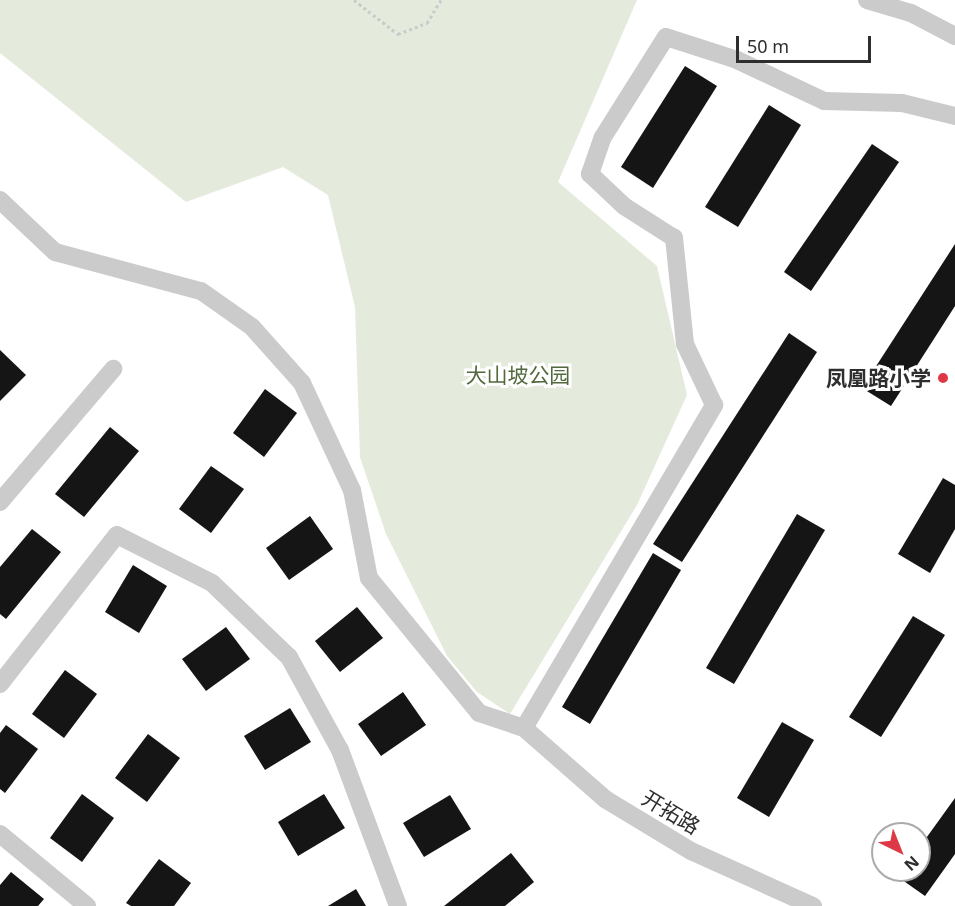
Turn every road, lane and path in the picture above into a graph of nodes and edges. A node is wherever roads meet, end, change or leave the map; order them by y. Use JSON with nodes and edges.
{"nodes":[{"id":1,"x":354,"y":0,"type":"edge"},
{"id":2,"x":441,"y":0,"type":"edge"},
{"id":3,"x":867,"y":0,"type":"edge"},
{"id":4,"x":955,"y":36,"type":"edge"},
{"id":5,"x":955,"y":116,"type":"edge"},
{"id":6,"x":0,"y":200,"type":"edge"},
{"id":7,"x":113,"y":369,"type":"dead end"},
{"id":8,"x":1,"y":498,"type":"edge"},
{"id":9,"x":0,"y":684,"type":"edge"},
{"id":10,"x":524,"y":728,"type":"junction"},
{"id":11,"x":0,"y":834,"type":"edge"},
{"id":12,"x":799,"y":904,"type":"edge"},
{"id":13,"x":87,"y":906,"type":"edge"},
{"id":14,"x":398,"y":906,"type":"edge"}],
"edges":[{"from":1,"to":2,"type":"path"},
{"from":3,"to":4,"type":"street"},
{"from":5,"to":10,"type":"street"},
{"from":6,"to":10,"type":"street"},
{"from":7,"to":8,"type":"street"},
{"from":9,"to":14,"type":"street"},
{"from":10,"to":12,"type":"street","name":"开拓路"},
{"from":11,"to":13,"type":"street"}]}
